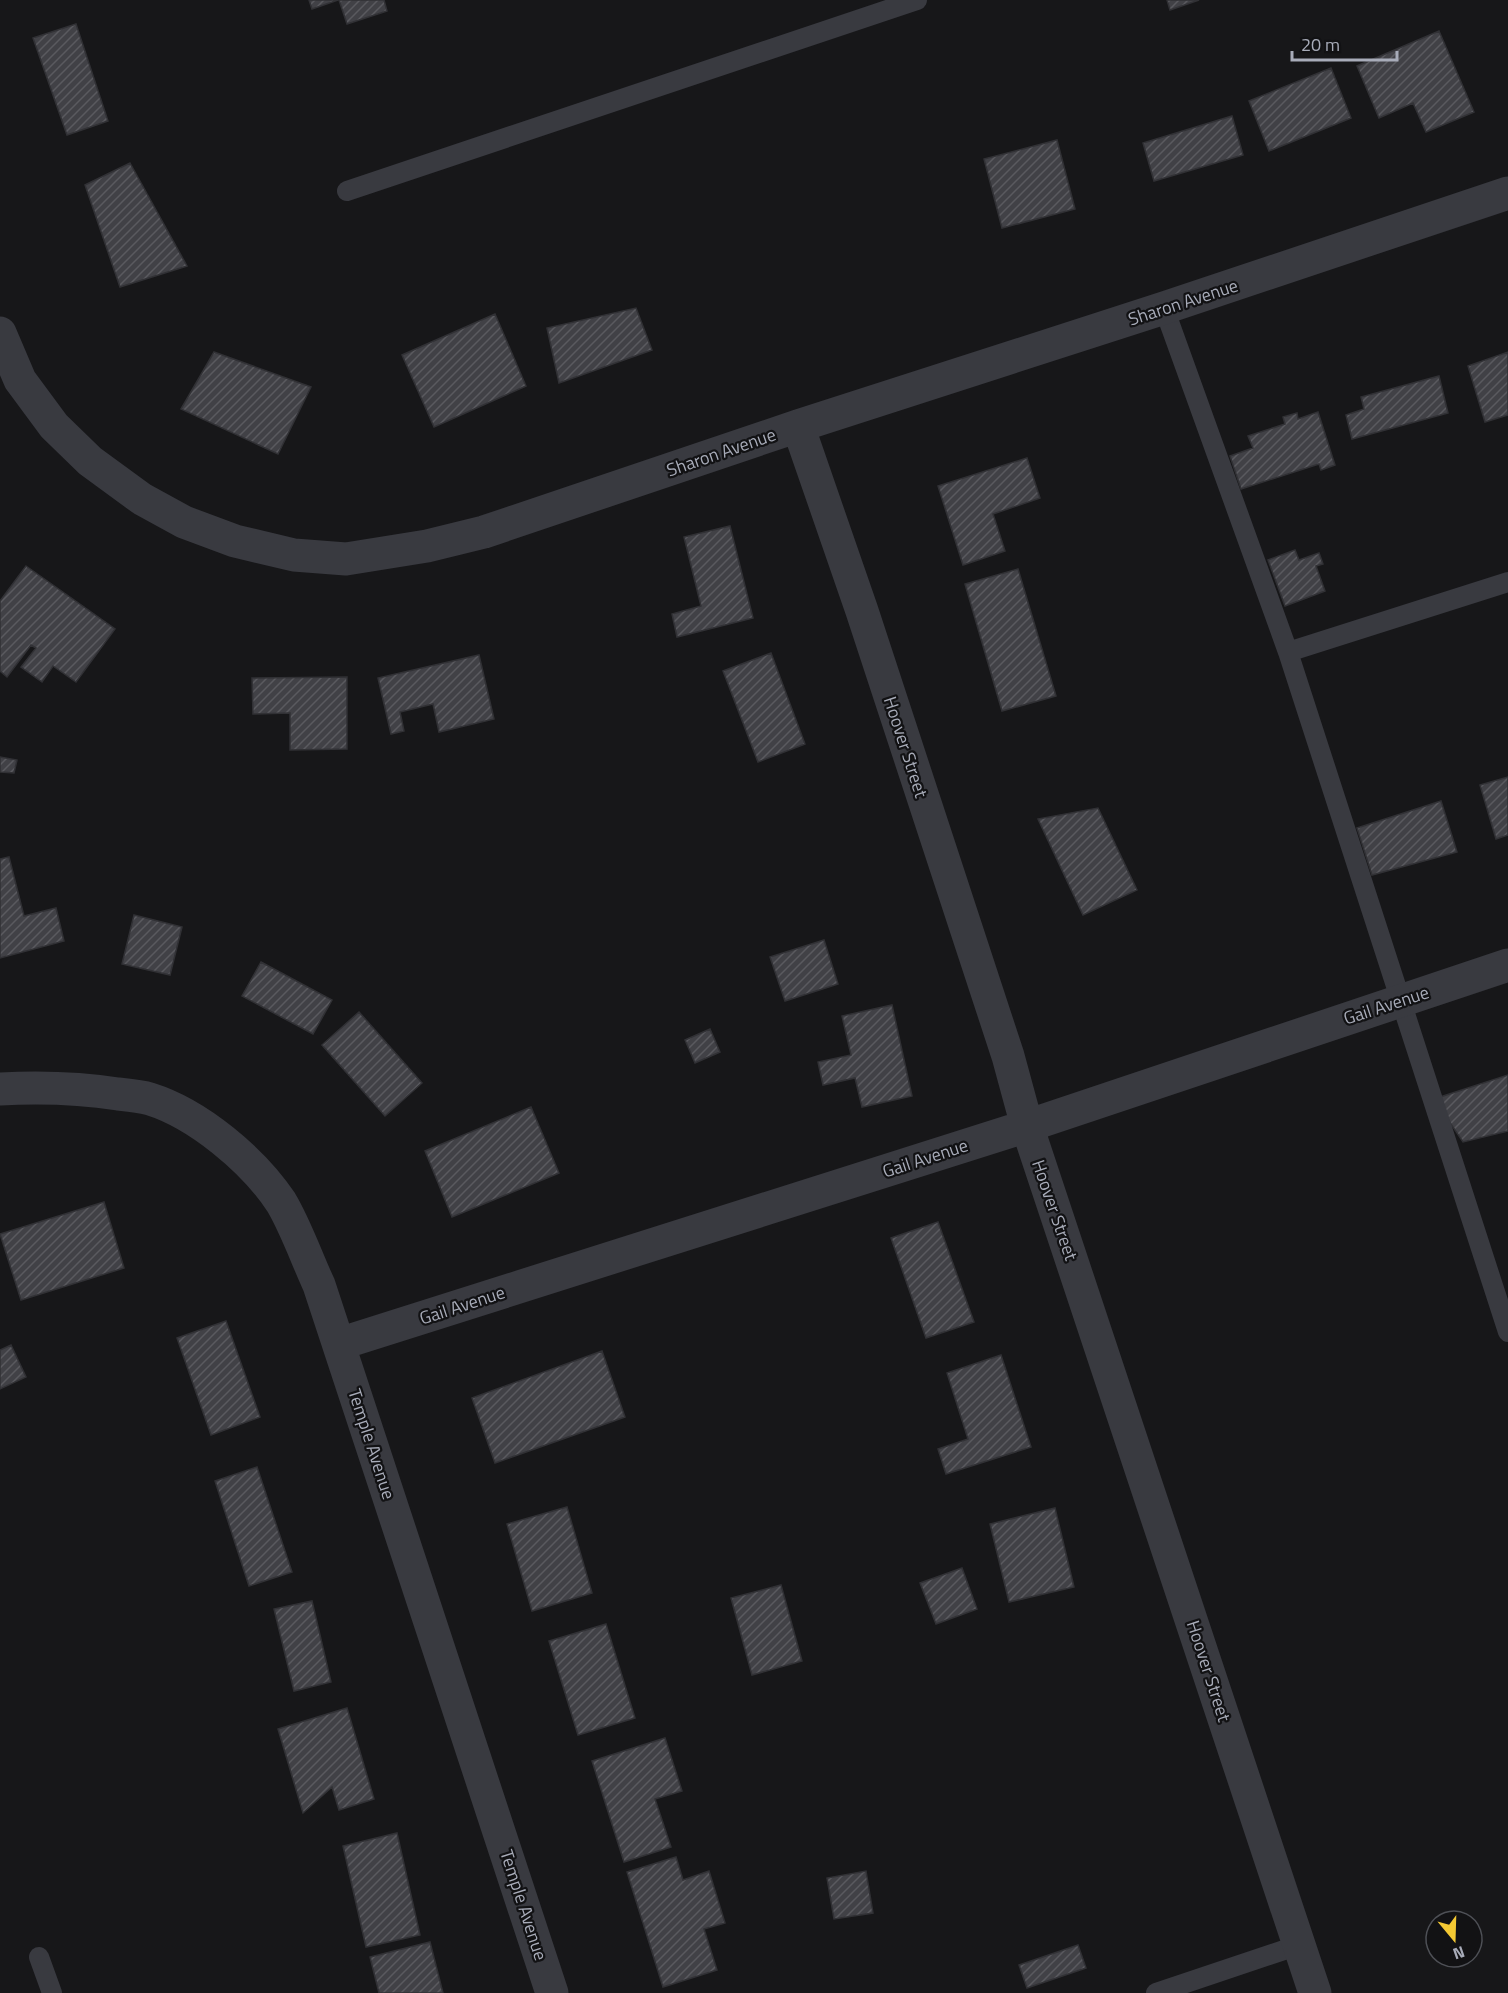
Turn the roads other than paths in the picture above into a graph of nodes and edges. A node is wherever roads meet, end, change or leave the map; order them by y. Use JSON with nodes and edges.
{"nodes":[{"id":1,"x":917,"y":0,"type":"edge"},
{"id":2,"x":347,"y":191,"type":"dead end"},
{"id":3,"x":1508,"y":193,"type":"edge"},
{"id":4,"x":1164,"y":308,"type":"junction"},
{"id":5,"x":0,"y":333,"type":"edge"},
{"id":6,"x":798,"y":426,"type":"junction"},
{"id":7,"x":1508,"y":582,"type":"edge"},
{"id":8,"x":1288,"y":652,"type":"junction"},
{"id":9,"x":1508,"y":965,"type":"edge"},
{"id":10,"x":1402,"y":1000,"type":"junction"},
{"id":11,"x":0,"y":1089,"type":"edge"},
{"id":12,"x":1027,"y":1126,"type":"junction"},
{"id":13,"x":1508,"y":1332,"type":"edge"},
{"id":14,"x":339,"y":1344,"type":"junction"},
{"id":15,"x":1299,"y":1945,"type":"junction"},
{"id":16,"x":39,"y":1957,"type":"dead end"},
{"id":17,"x":52,"y":1993,"type":"edge"},
{"id":18,"x":552,"y":1993,"type":"edge"},
{"id":19,"x":1156,"y":1993,"type":"edge"},
{"id":20,"x":1315,"y":1993,"type":"edge"}],
"edges":[{"from":1,"to":2,"type":"lane"},
{"from":3,"to":4,"type":"street","name":"Sharon Avenue"},
{"from":4,"to":6,"type":"street","name":"Sharon Avenue"},
{"from":4,"to":8,"type":"lane"},
{"from":5,"to":6,"type":"street","name":"Sharon Avenue"},
{"from":6,"to":12,"type":"street","name":"Hoover Street"},
{"from":7,"to":8,"type":"lane"},
{"from":8,"to":10,"type":"lane"},
{"from":9,"to":10,"type":"street","name":"Gail Avenue"},
{"from":10,"to":12,"type":"street","name":"Gail Avenue"},
{"from":10,"to":13,"type":"lane"},
{"from":11,"to":14,"type":"street","name":"Temple Avenue"},
{"from":12,"to":14,"type":"street","name":"Gail Avenue"},
{"from":12,"to":15,"type":"street","name":"Hoover Street"},
{"from":14,"to":18,"type":"street","name":"Temple Avenue"},
{"from":15,"to":19,"type":"lane"},
{"from":15,"to":20,"type":"street","name":"Hoover Street"},
{"from":16,"to":17,"type":"lane"}]}
